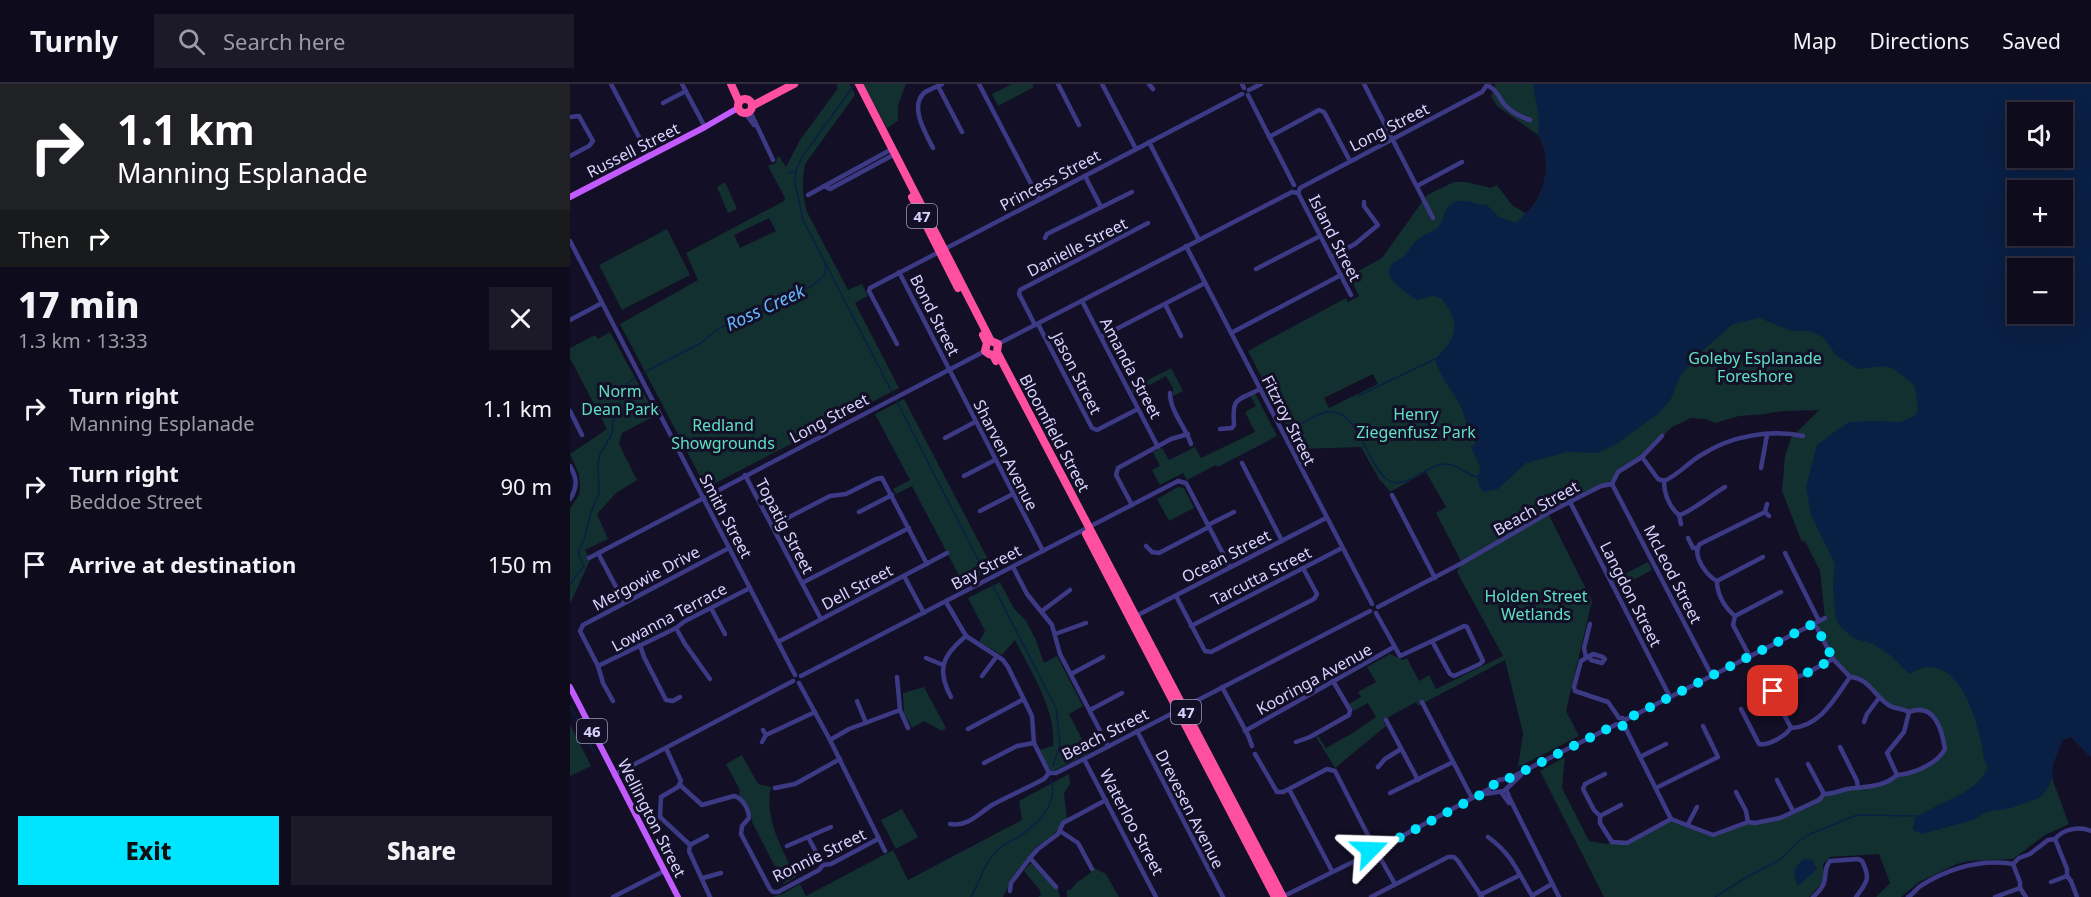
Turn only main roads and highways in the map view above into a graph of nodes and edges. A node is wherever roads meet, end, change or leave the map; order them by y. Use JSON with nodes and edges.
{"nodes":[{"id":1,"x":731,"y":84,"type":"edge"},
{"id":2,"x":736,"y":84,"type":"edge"},
{"id":3,"x":786,"y":84,"type":"edge"},
{"id":4,"x":794,"y":84,"type":"edge"},
{"id":5,"x":857,"y":86,"type":"edge"},
{"id":6,"x":745,"y":106,"type":"junction"},
{"id":7,"x":570,"y":197,"type":"edge"},
{"id":8,"x":1087,"y":528,"type":"junction"},
{"id":9,"x":570,"y":687,"type":"edge"},
{"id":10,"x":1181,"y":708,"type":"junction"},
{"id":11,"x":678,"y":897,"type":"edge"},
{"id":12,"x":1275,"y":897,"type":"edge"},
{"id":13,"x":1282,"y":897,"type":"edge"}],
"edges":[{"from":1,"to":6,"type":"highway"},
{"from":2,"to":6,"type":"highway"},
{"from":3,"to":6,"type":"highway","name":"Russell Street"},
{"from":4,"to":6,"type":"highway","name":"Russell Street"},
{"from":5,"to":8,"type":"highway","name":"Bloomfield Street","number":"47"},
{"from":6,"to":7,"type":"main road","name":"Russell Street"},
{"from":8,"to":10,"type":"highway","number":"47"},
{"from":8,"to":10,"type":"highway","number":"47"},
{"from":9,"to":11,"type":"main road","name":"Wellington Street","number":"46"},
{"from":10,"to":12,"type":"highway","number":"47"},
{"from":10,"to":13,"type":"highway","number":"47"}]}
